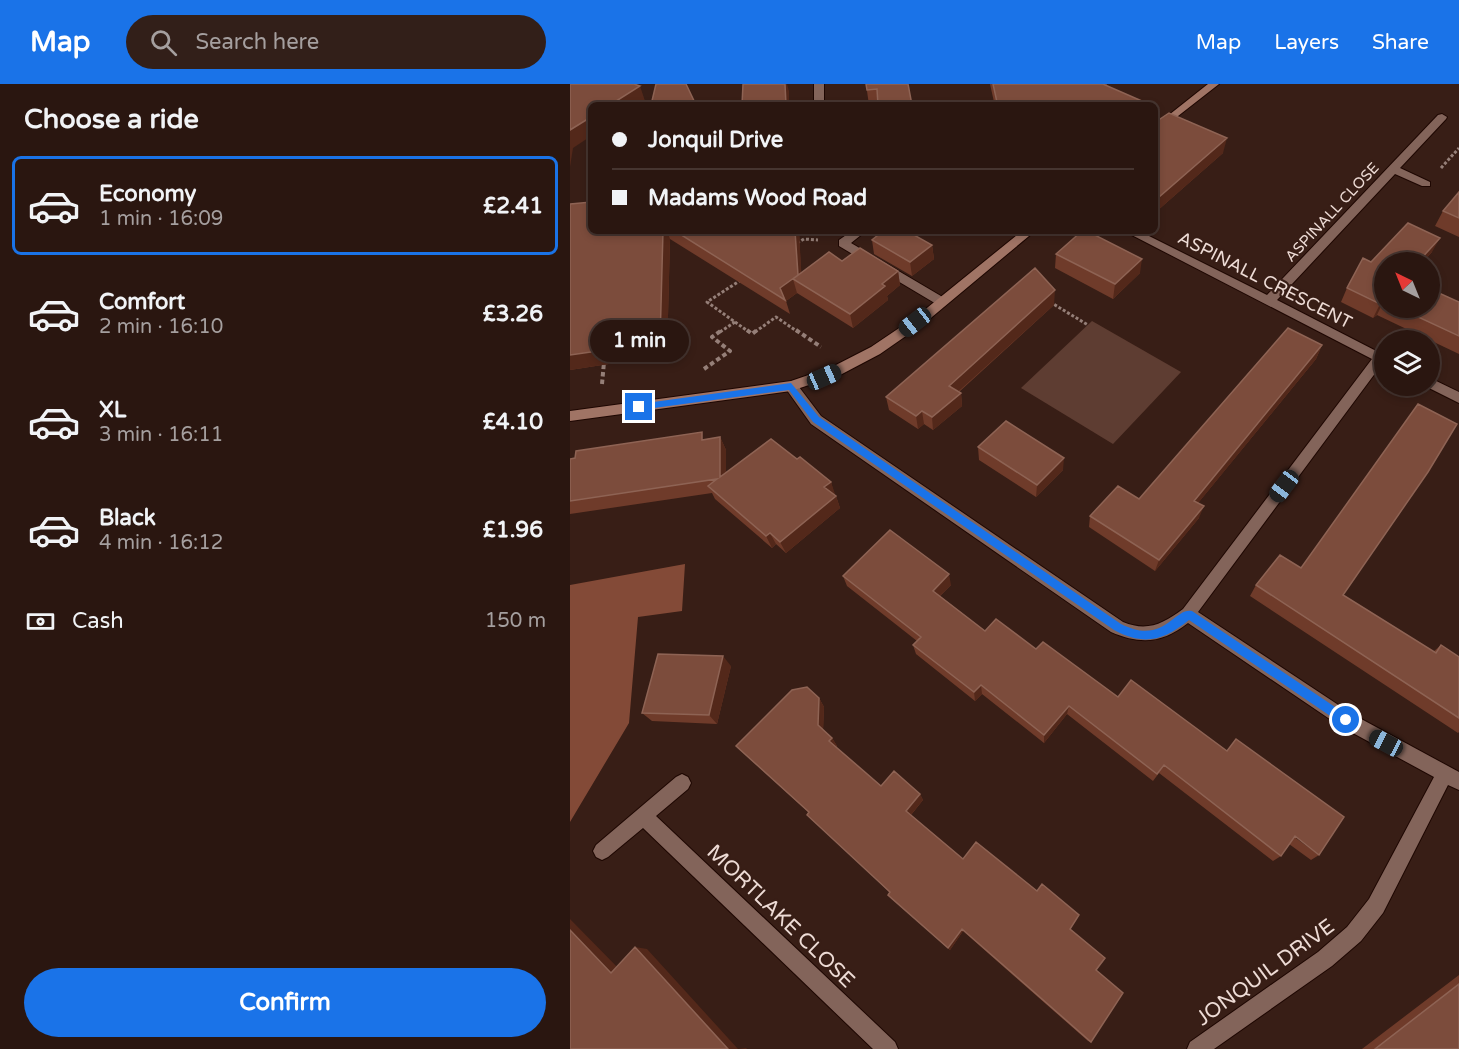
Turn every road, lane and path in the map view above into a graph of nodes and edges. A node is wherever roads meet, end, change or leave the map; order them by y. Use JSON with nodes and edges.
{"nodes":[{"id":1,"x":819,"y":84,"type":"edge"},
{"id":2,"x":1214,"y":84,"type":"edge"},
{"id":3,"x":819,"y":102,"type":"edge"},
{"id":4,"x":1442,"y":117,"type":"dead end"},
{"id":5,"x":1158,"y":129,"type":"edge"},
{"id":6,"x":1393,"y":169,"type":"junction"},
{"id":7,"x":1426,"y":183,"type":"dead end"},
{"id":8,"x":856,"y":234,"type":"edge"},
{"id":9,"x":1025,"y":234,"type":"edge"},
{"id":10,"x":1136,"y":234,"type":"edge"},
{"id":11,"x":843,"y":243,"type":"junction"},
{"id":12,"x":795,"y":245,"type":"edge"},
{"id":13,"x":746,"y":277,"type":"edge"},
{"id":14,"x":1048,"y":301,"type":"edge"},
{"id":15,"x":1269,"y":301,"type":"junction"},
{"id":16,"x":942,"y":302,"type":"junction"},
{"id":17,"x":735,"y":322,"type":"junction"},
{"id":18,"x":1088,"y":325,"type":"dead end"},
{"id":19,"x":1374,"y":355,"type":"edge"},
{"id":20,"x":604,"y":356,"type":"edge"},
{"id":21,"x":843,"y":368,"type":"junction"},
{"id":22,"x":1374,"y":370,"type":"edge"},
{"id":23,"x":791,"y":386,"type":"junction"},
{"id":24,"x":1440,"y":388,"type":"edge"},
{"id":25,"x":1459,"y":398,"type":"edge"},
{"id":26,"x":697,"y":399,"type":"junction"},
{"id":27,"x":600,"y":412,"type":"junction"},
{"id":28,"x":570,"y":416,"type":"edge"},
{"id":29,"x":1188,"y":614,"type":"junction"},
{"id":30,"x":1452,"y":777,"type":"edge"},
{"id":31,"x":682,"y":783,"type":"dead end"},
{"id":32,"x":644,"y":816,"type":"junction"},
{"id":33,"x":602,"y":851,"type":"dead end"},
{"id":34,"x":888,"y":1049,"type":"edge"},
{"id":35,"x":1197,"y":1049,"type":"edge"}],
"edges":[{"from":1,"to":3,"type":"street"},
{"from":2,"to":5,"type":"street"},
{"from":4,"to":6,"type":"street","name":"ASPINALL CLOSE"},
{"from":6,"to":7,"type":"street","name":"ASPINALL CLOSE"},
{"from":6,"to":15,"type":"street","name":"ASPINALL CLOSE"},
{"from":8,"to":11,"type":"street"},
{"from":9,"to":16,"type":"street"},
{"from":10,"to":15,"type":"street","name":"ASPINALL CRESCENT"},
{"from":11,"to":12,"type":"path"},
{"from":11,"to":16,"type":"street"},
{"from":13,"to":17,"type":"path"},
{"from":14,"to":18,"type":"path"},
{"from":15,"to":19,"type":"street","name":"ASPINALL CRESCENT"},
{"from":16,"to":21,"type":"street"},
{"from":17,"to":21,"type":"path"},
{"from":17,"to":26,"type":"path"},
{"from":20,"to":27,"type":"path"},
{"from":21,"to":23,"type":"street"},
{"from":22,"to":29,"type":"street"},
{"from":23,"to":26,"type":"street"},
{"from":23,"to":29,"type":"street"},
{"from":24,"to":25,"type":"street"},
{"from":26,"to":27,"type":"street"},
{"from":27,"to":28,"type":"street"},
{"from":29,"to":30,"type":"street","name":"JONQUIL DRIVE"},
{"from":30,"to":35,"type":"street","name":"JONQUIL DRIVE"},
{"from":31,"to":32,"type":"street"},
{"from":32,"to":33,"type":"street"},
{"from":32,"to":34,"type":"street","name":"MORTLAKE CLOSE"}]}
